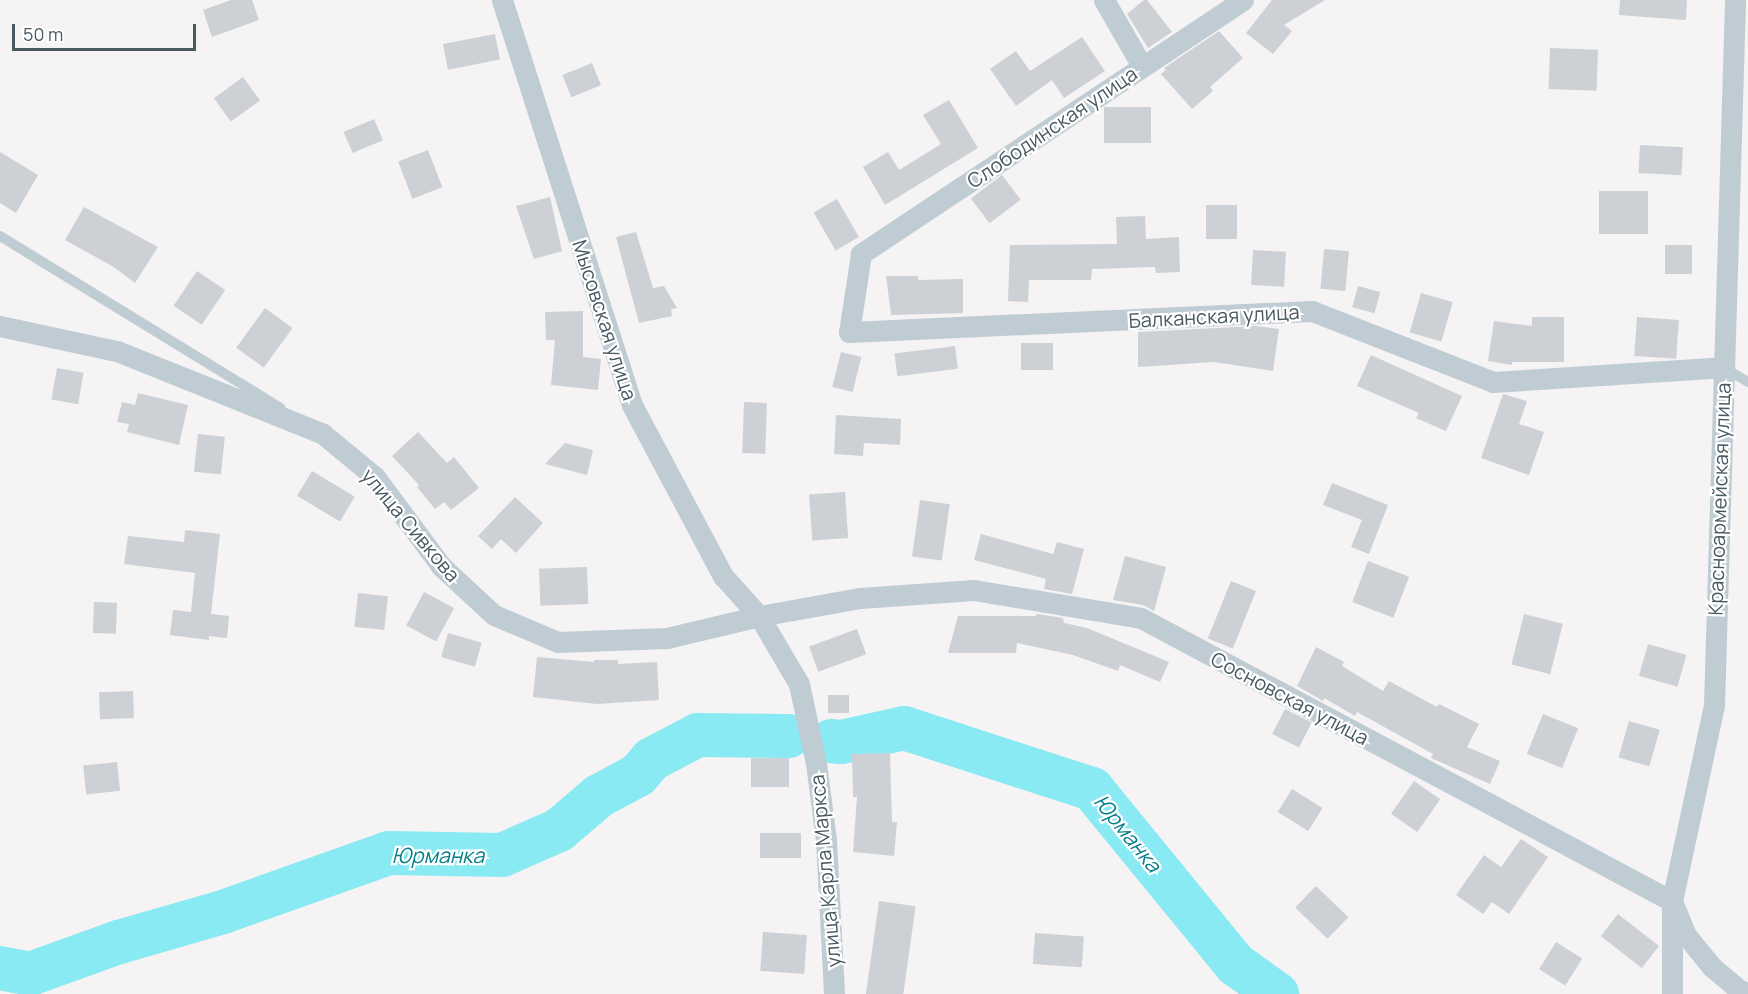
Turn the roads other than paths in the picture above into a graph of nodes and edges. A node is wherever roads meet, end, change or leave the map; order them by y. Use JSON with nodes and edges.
{"nodes":[{"id":1,"x":502,"y":0,"type":"edge"},
{"id":2,"x":1104,"y":0,"type":"edge"},
{"id":3,"x":1243,"y":0,"type":"edge"},
{"id":4,"x":1735,"y":0,"type":"edge"},
{"id":5,"x":1143,"y":66,"type":"junction"},
{"id":6,"x":0,"y":236,"type":"edge"},
{"id":7,"x":861,"y":254,"type":"joint"},
{"id":8,"x":0,"y":326,"type":"edge"},
{"id":9,"x":1723,"y":367,"type":"junction"},
{"id":10,"x":1748,"y":382,"type":"edge"},
{"id":11,"x":323,"y":434,"type":"junction"},
{"id":12,"x":759,"y":616,"type":"junction"},
{"id":13,"x":1672,"y":901,"type":"junction"},
{"id":14,"x":1748,"y":993,"type":"edge"},
{"id":15,"x":834,"y":994,"type":"edge"},
{"id":16,"x":1672,"y":994,"type":"edge"}],
"edges":[{"from":1,"to":12,"type":"street","name":"Мысовская улица"},
{"from":2,"to":5,"type":"street"},
{"from":3,"to":5,"type":"street","name":"Слободинская улица"},
{"from":4,"to":9,"type":"street","name":"Красноармейская улица"},
{"from":5,"to":7,"type":"street","name":"Слободинская улица"},
{"from":6,"to":11,"type":"lane"},
{"from":7,"to":9,"type":"street","name":"Балканская улица"},
{"from":8,"to":11,"type":"street","name":"улица Сивкова"},
{"from":9,"to":10,"type":"lane"},
{"from":9,"to":13,"type":"street","name":"Красноармейская улица"},
{"from":11,"to":12,"type":"street","name":"улица Сивкова"},
{"from":12,"to":13,"type":"street","name":"Сосновская улица"},
{"from":12,"to":15,"type":"street","name":"улица Карла Маркса"},
{"from":13,"to":14,"type":"street"},
{"from":13,"to":16,"type":"street","name":"Красноармейская улица"}]}
